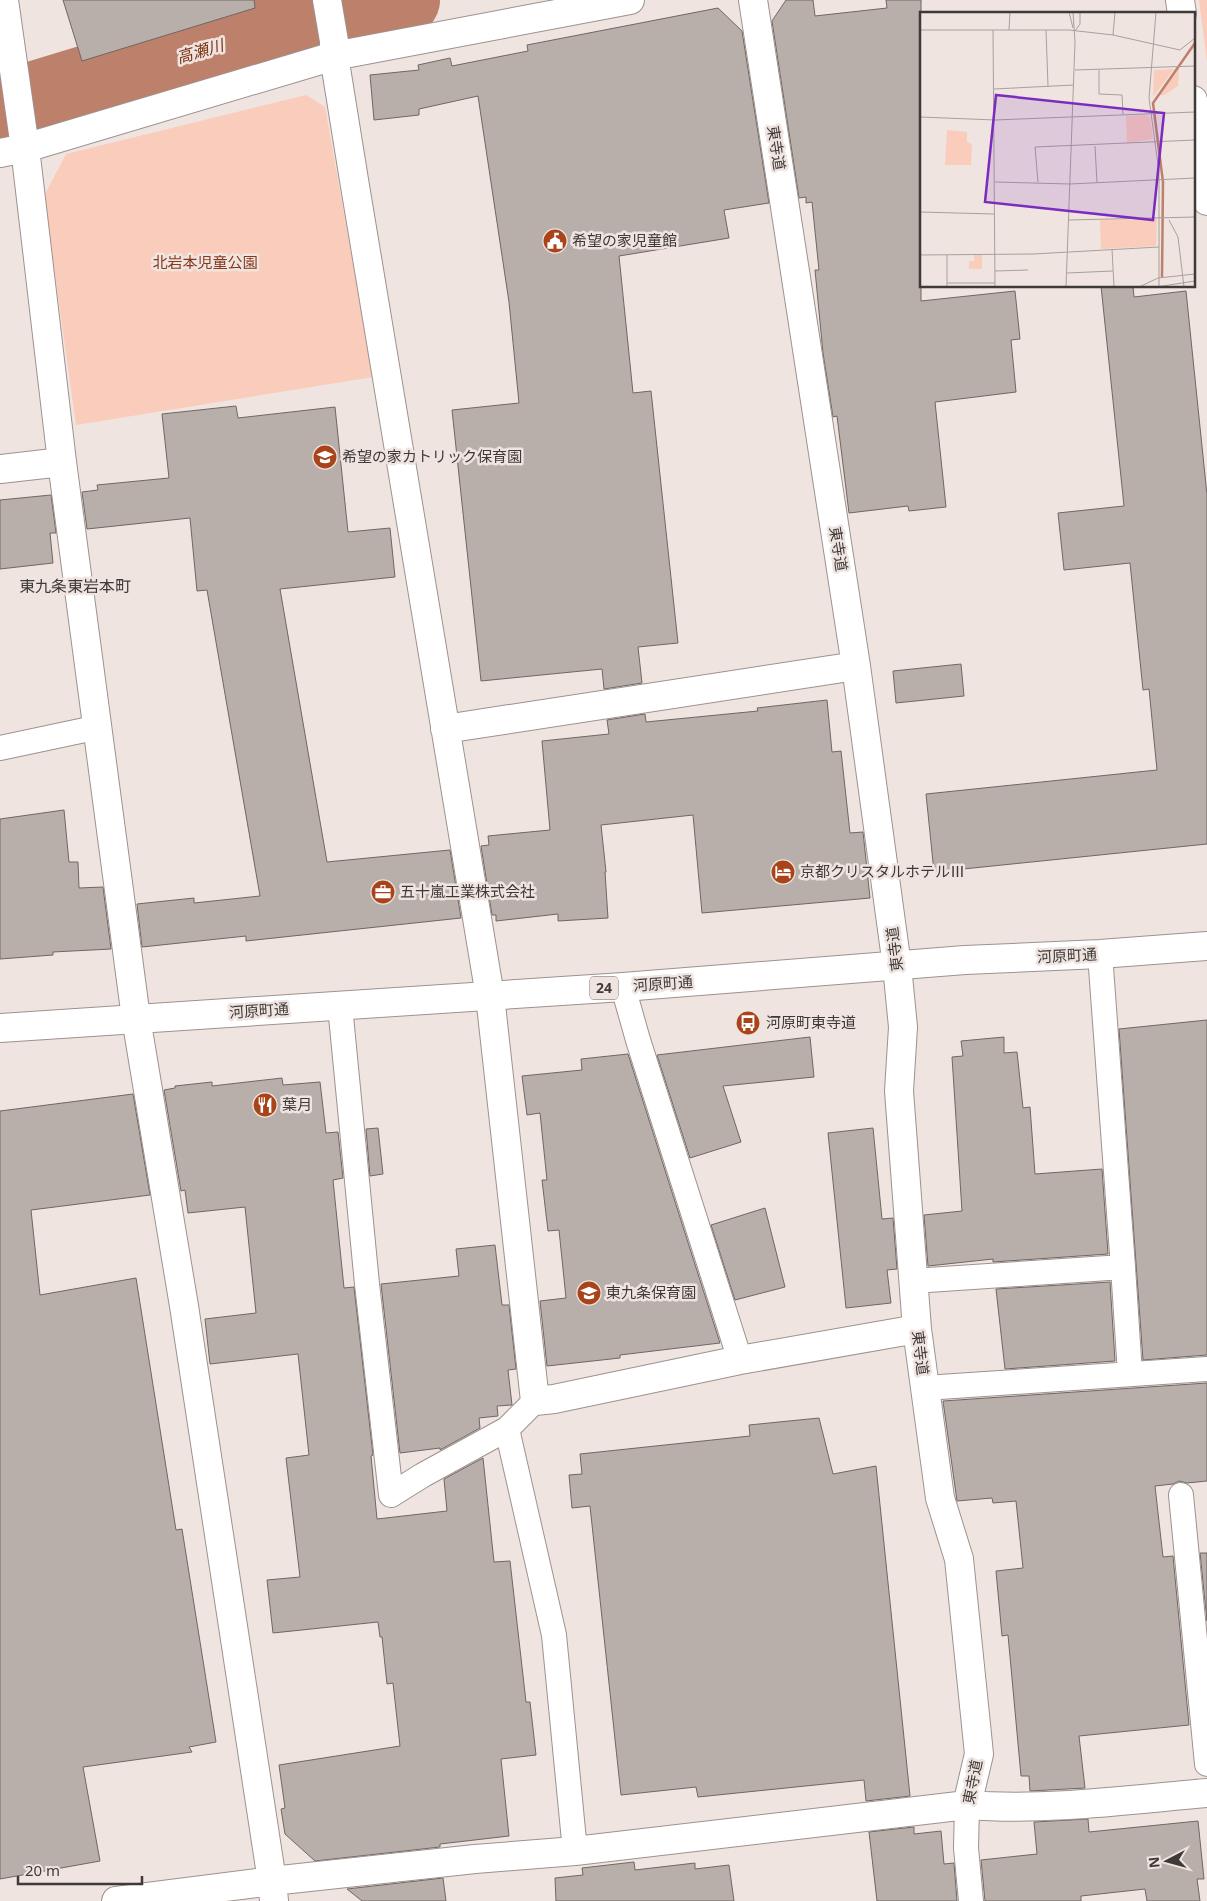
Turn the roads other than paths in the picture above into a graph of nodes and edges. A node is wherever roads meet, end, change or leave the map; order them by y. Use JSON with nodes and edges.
{"nodes":[{"id":1,"x":4,"y":0,"type":"edge"},
{"id":2,"x":327,"y":0,"type":"edge"},
{"id":3,"x":630,"y":0,"type":"edge"},
{"id":4,"x":753,"y":0,"type":"edge"},
{"id":5,"x":334,"y":48,"type":"junction"},
{"id":6,"x":1194,"y":107,"type":"edge"},
{"id":7,"x":15,"y":142,"type":"edge"},
{"id":8,"x":1207,"y":201,"type":"edge"},
{"id":9,"x":62,"y":462,"type":"junction"},
{"id":10,"x":0,"y":469,"type":"edge"},
{"id":11,"x":856,"y":666,"type":"junction"},
{"id":12,"x":98,"y":727,"type":"junction"},
{"id":13,"x":445,"y":729,"type":"junction"},
{"id":14,"x":0,"y":748,"type":"edge"},
{"id":15,"x":1207,"y":946,"type":"edge"},
{"id":16,"x":1100,"y":954,"type":"junction"},
{"id":17,"x":898,"y":966,"type":"junction"},
{"id":18,"x":623,"y":987,"type":"junction"},
{"id":19,"x":490,"y":996,"type":"junction"},
{"id":20,"x":340,"y":1006,"type":"junction"},
{"id":21,"x":136,"y":1018,"type":"junction"},
{"id":22,"x":0,"y":1028,"type":"edge"},
{"id":23,"x":1123,"y":1267,"type":"junction"},
{"id":24,"x":913,"y":1281,"type":"junction"},
{"id":25,"x":917,"y":1328,"type":"junction"},
{"id":26,"x":740,"y":1360,"type":"junction"},
{"id":27,"x":1207,"y":1369,"type":"edge"},
{"id":28,"x":1130,"y":1374,"type":"junction"},
{"id":29,"x":925,"y":1388,"type":"junction"},
{"id":30,"x":535,"y":1401,"type":"junction"},
{"id":31,"x":507,"y":1429,"type":"junction"},
{"id":32,"x":1181,"y":1495,"type":"dead end"},
{"id":33,"x":1207,"y":1764,"type":"edge"},
{"id":34,"x":1207,"y":1793,"type":"edge"},
{"id":35,"x":967,"y":1805,"type":"junction"},
{"id":36,"x":575,"y":1851,"type":"junction"},
{"id":37,"x":273,"y":1891,"type":"edge"},
{"id":38,"x":116,"y":1901,"type":"edge"},
{"id":39,"x":971,"y":1901,"type":"edge"}],
"edges":[{"from":1,"to":7,"type":"main road"},
{"from":2,"to":5,"type":"main road"},
{"from":3,"to":5,"type":"main road"},
{"from":4,"to":11,"type":"main road","name":"東寺道"},
{"from":5,"to":7,"type":"main road"},
{"from":5,"to":13,"type":"main road"},
{"from":6,"to":8,"type":"main road"},
{"from":7,"to":9,"type":"main road"},
{"from":9,"to":10,"type":"main road"},
{"from":9,"to":12,"type":"main road"},
{"from":11,"to":13,"type":"main road"},
{"from":11,"to":17,"type":"main road","name":"東寺道"},
{"from":12,"to":14,"type":"lane"},
{"from":12,"to":21,"type":"main road"},
{"from":13,"to":19,"type":"main road"},
{"from":15,"to":16,"type":"main road","name":"河原町通","number":"24"},
{"from":16,"to":17,"type":"main road","name":"河原町通","number":"24"},
{"from":16,"to":23,"type":"lane"},
{"from":17,"to":18,"type":"main road","name":"河原町通","number":"24"},
{"from":17,"to":24,"type":"main road","name":"東寺道"},
{"from":18,"to":19,"type":"main road","name":"河原町通","number":"24"},
{"from":18,"to":26,"type":"lane"},
{"from":19,"to":20,"type":"main road","name":"河原町通","number":"24"},
{"from":19,"to":30,"type":"main road"},
{"from":20,"to":21,"type":"main road","name":"河原町通","number":"24"},
{"from":20,"to":31,"type":"lane"},
{"from":21,"to":22,"type":"main road","name":"河原町通","number":"24"},
{"from":21,"to":37,"type":"main road"},
{"from":23,"to":24,"type":"lane"},
{"from":23,"to":28,"type":"lane"},
{"from":24,"to":25,"type":"main road","name":"東寺道"},
{"from":25,"to":26,"type":"main road"},
{"from":25,"to":29,"type":"main road","name":"東寺道"},
{"from":26,"to":30,"type":"main road"},
{"from":27,"to":28,"type":"lane"},
{"from":28,"to":29,"type":"lane"},
{"from":29,"to":35,"type":"main road","name":"東寺道"},
{"from":30,"to":31,"type":"lane"},
{"from":31,"to":36,"type":"lane"},
{"from":32,"to":33,"type":"lane"},
{"from":34,"to":35,"type":"main road"},
{"from":35,"to":36,"type":"main road"},
{"from":35,"to":39,"type":"lane","name":"東寺道"},
{"from":36,"to":37,"type":"main road"},
{"from":37,"to":38,"type":"main road"}]}
